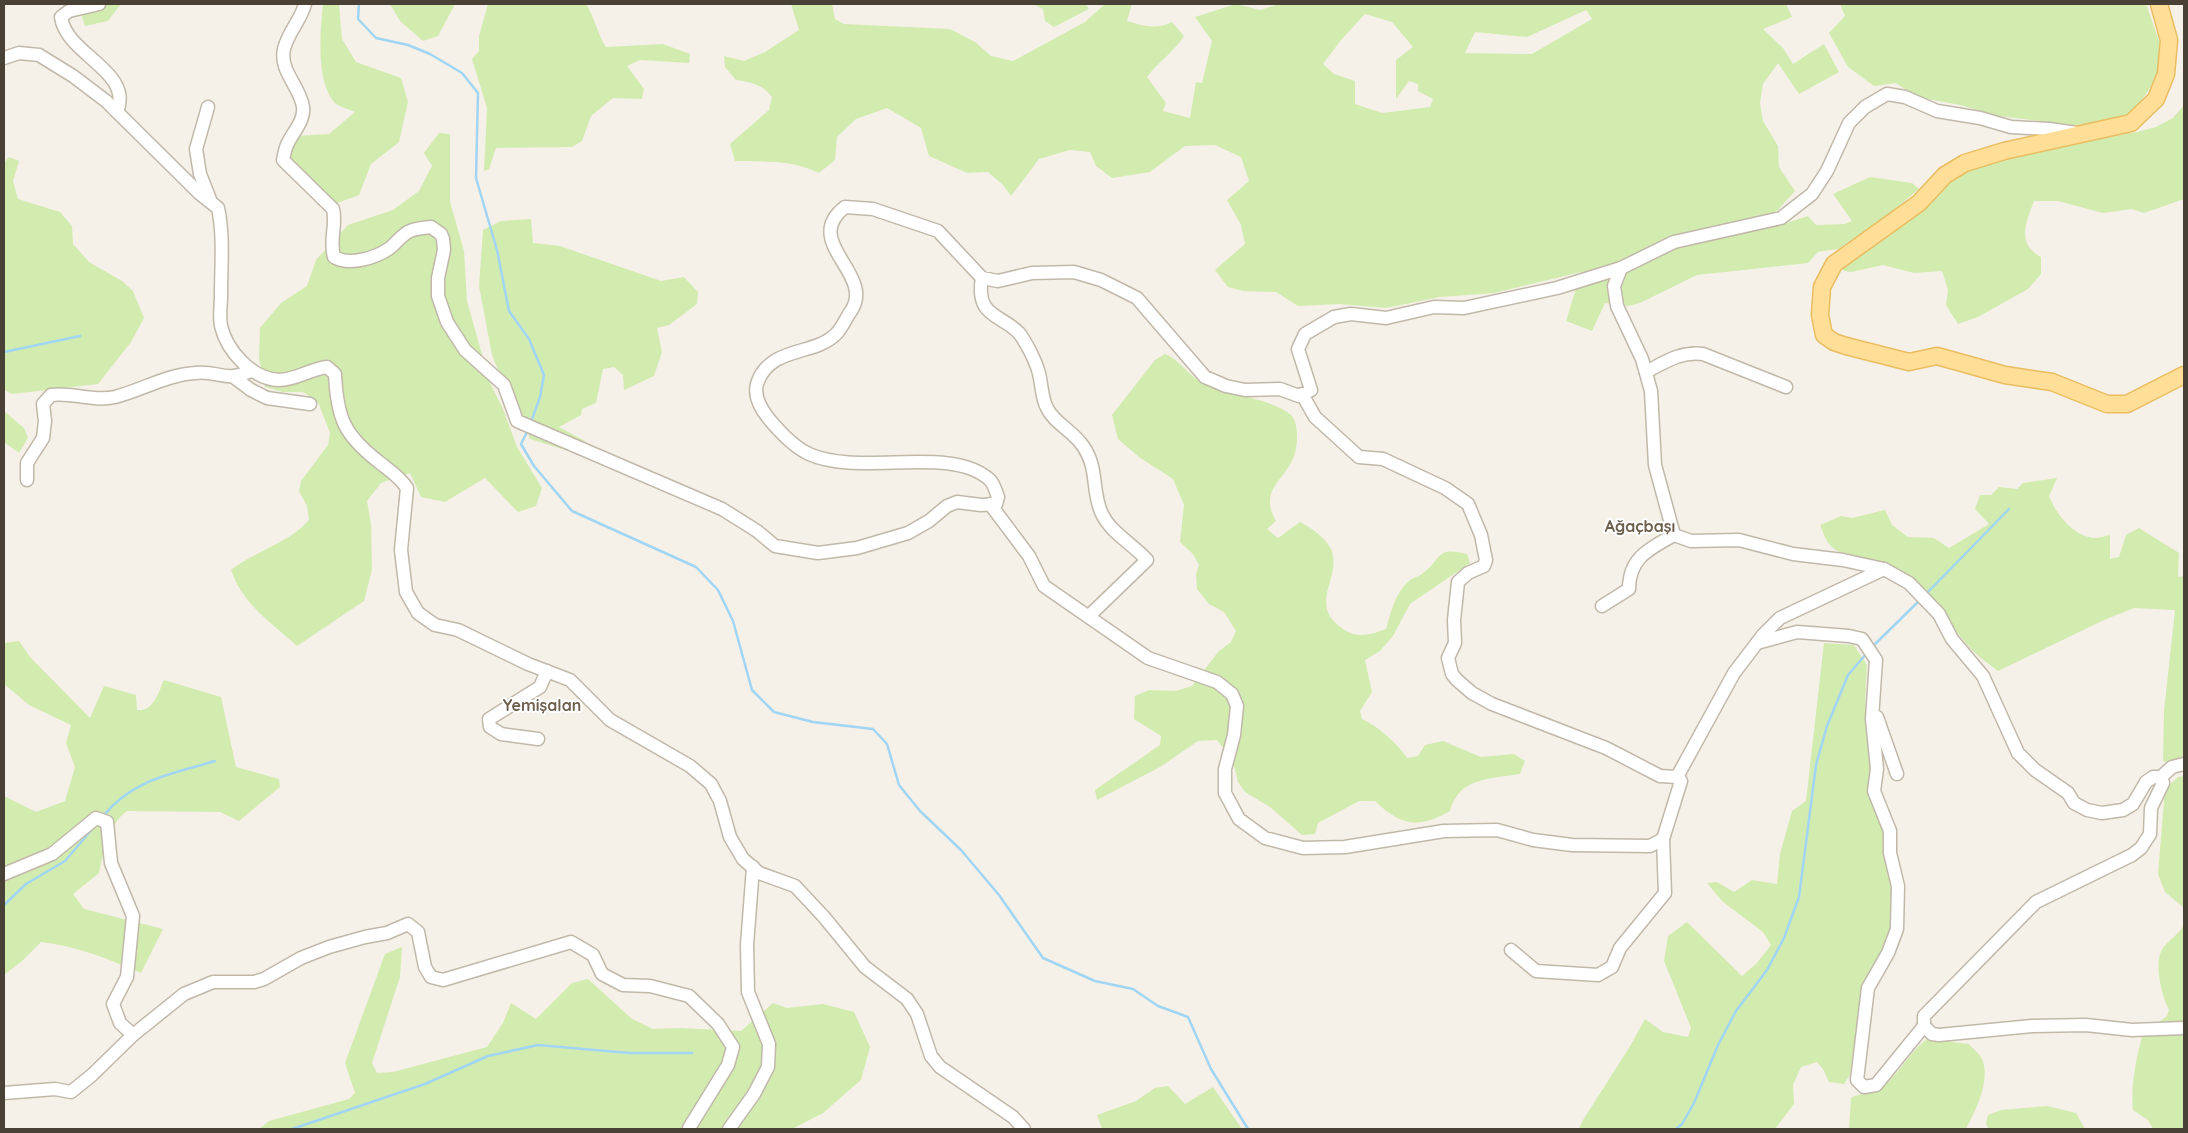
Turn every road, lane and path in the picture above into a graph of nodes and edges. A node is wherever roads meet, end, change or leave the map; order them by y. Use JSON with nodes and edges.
{"nodes":[{"id":1,"x":99,"y":4,"type":"edge"},
{"id":2,"x":304,"y":4,"type":"edge"},
{"id":3,"x":2159,"y":4,"type":"edge"},
{"id":4,"x":4,"y":58,"type":"edge"},
{"id":5,"x":208,"y":107,"type":"dead end"},
{"id":6,"x":117,"y":112,"type":"junction"},
{"id":7,"x":2082,"y":134,"type":"junction"},
{"id":8,"x":212,"y":204,"type":"junction"},
{"id":9,"x":1621,"y":268,"type":"junction"},
{"id":10,"x":982,"y":278,"type":"junction"},
{"id":11,"x":251,"y":371,"type":"junction"},
{"id":12,"x":1646,"y":372,"type":"junction"},
{"id":13,"x":2184,"y":375,"type":"edge"},
{"id":14,"x":235,"y":378,"type":"junction"},
{"id":15,"x":1786,"y":388,"type":"dead end"},
{"id":16,"x":1302,"y":394,"type":"junction"},
{"id":17,"x":310,"y":404,"type":"dead end"},
{"id":18,"x":27,"y":480,"type":"dead end"},
{"id":19,"x":990,"y":504,"type":"junction"},
{"id":20,"x":1674,"y":535,"type":"junction"},
{"id":21,"x":1884,"y":570,"type":"junction"},
{"id":22,"x":1602,"y":606,"type":"dead end"},
{"id":23,"x":1090,"y":616,"type":"junction"},
{"id":24,"x":1757,"y":643,"type":"junction"},
{"id":25,"x":547,"y":671,"type":"junction"},
{"id":26,"x":1873,"y":706,"type":"junction"},
{"id":27,"x":538,"y":739,"type":"dead end"},
{"id":28,"x":2184,"y":764,"type":"edge"},
{"id":29,"x":1897,"y":774,"type":"dead end"},
{"id":30,"x":1678,"y":776,"type":"junction"},
{"id":31,"x":2161,"y":777,"type":"junction"},
{"id":32,"x":1663,"y":839,"type":"junction"},
{"id":33,"x":753,"y":867,"type":"junction"},
{"id":34,"x":4,"y":874,"type":"edge"},
{"id":35,"x":1511,"y":950,"type":"dead end"},
{"id":36,"x":1924,"y":1026,"type":"junction"},
{"id":37,"x":2184,"y":1028,"type":"edge"},
{"id":38,"x":133,"y":1035,"type":"junction"},
{"id":39,"x":4,"y":1093,"type":"edge"},
{"id":40,"x":689,"y":1128,"type":"dead end"},
{"id":41,"x":729,"y":1129,"type":"edge"},
{"id":42,"x":1024,"y":1129,"type":"edge"}],
"edges":[{"from":1,"to":6,"type":"street"},
{"from":2,"to":19,"type":"street"},
{"from":3,"to":7,"type":"main road"},
{"from":4,"to":6,"type":"street"},
{"from":5,"to":8,"type":"street"},
{"from":6,"to":8,"type":"street"},
{"from":7,"to":9,"type":"street"},
{"from":7,"to":13,"type":"main road"},
{"from":8,"to":11,"type":"street"},
{"from":9,"to":12,"type":"street"},
{"from":9,"to":16,"type":"street"},
{"from":10,"to":16,"type":"street"},
{"from":10,"to":19,"type":"street"},
{"from":10,"to":23,"type":"street"},
{"from":11,"to":14,"type":"street"},
{"from":11,"to":25,"type":"street"},
{"from":12,"to":15,"type":"street"},
{"from":12,"to":20,"type":"street"},
{"from":14,"to":17,"type":"street"},
{"from":14,"to":18,"type":"street"},
{"from":16,"to":30,"type":"street"},
{"from":19,"to":23,"type":"street"},
{"from":20,"to":21,"type":"street"},
{"from":20,"to":22,"type":"street"},
{"from":21,"to":24,"type":"street"},
{"from":21,"to":31,"type":"street"},
{"from":23,"to":32,"type":"street"},
{"from":24,"to":26,"type":"street"},
{"from":24,"to":30,"type":"street"},
{"from":25,"to":27,"type":"street"},
{"from":25,"to":33,"type":"street"},
{"from":26,"to":29,"type":"street"},
{"from":26,"to":36,"type":"street"},
{"from":28,"to":31,"type":"street"},
{"from":30,"to":32,"type":"street"},
{"from":31,"to":36,"type":"street"},
{"from":32,"to":35,"type":"street"},
{"from":33,"to":41,"type":"street"},
{"from":33,"to":42,"type":"street"},
{"from":34,"to":38,"type":"street"},
{"from":36,"to":37,"type":"street"},
{"from":38,"to":39,"type":"street"},
{"from":38,"to":40,"type":"street"}]}
